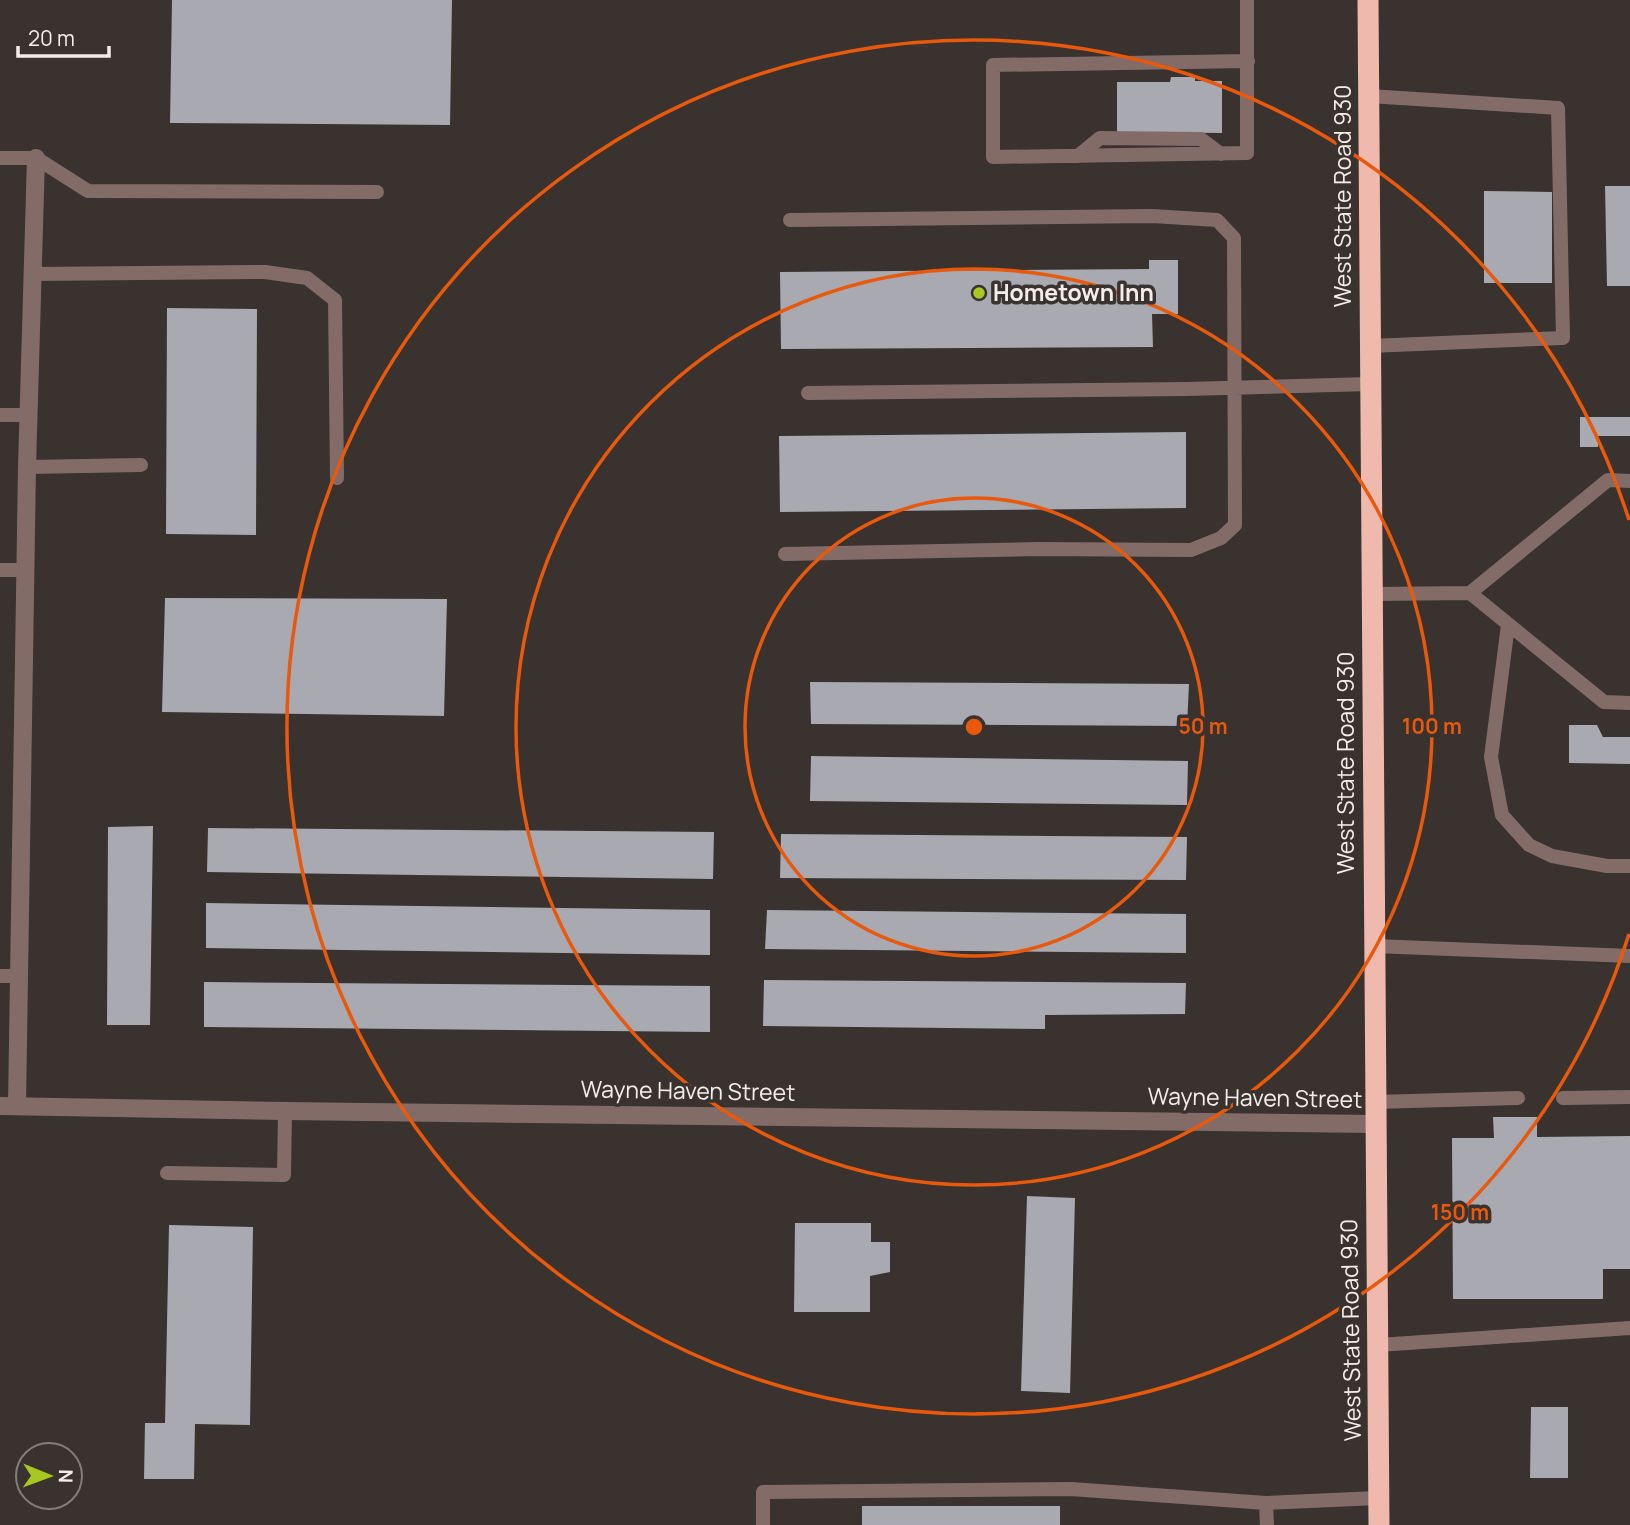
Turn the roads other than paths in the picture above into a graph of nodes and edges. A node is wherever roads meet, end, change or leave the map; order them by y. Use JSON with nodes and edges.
{"nodes":[{"id":1,"x":1247,"y":0,"type":"edge"},
{"id":2,"x":1368,"y":0,"type":"edge"},
{"id":3,"x":1248,"y":61,"type":"junction"},
{"id":4,"x":1369,"y":96,"type":"junction"},
{"id":5,"x":0,"y":158,"type":"edge"},
{"id":6,"x":36,"y":158,"type":"junction"},
{"id":7,"x":377,"y":192,"type":"dead end"},
{"id":8,"x":790,"y":220,"type":"dead end"},
{"id":9,"x":32,"y":274,"type":"junction"},
{"id":10,"x":1370,"y":346,"type":"junction"},
{"id":11,"x":1371,"y":384,"type":"junction"},
{"id":12,"x":1236,"y":388,"type":"junction"},
{"id":13,"x":808,"y":393,"type":"dead end"},
{"id":14,"x":0,"y":415,"type":"edge"},
{"id":15,"x":28,"y":415,"type":"junction"},
{"id":16,"x":141,"y":465,"type":"dead end"},
{"id":17,"x":27,"y":467,"type":"junction"},
{"id":18,"x":337,"y":478,"type":"dead end"},
{"id":19,"x":1630,"y":481,"type":"edge"},
{"id":20,"x":785,"y":554,"type":"dead end"},
{"id":21,"x":0,"y":570,"type":"edge"},
{"id":22,"x":26,"y":570,"type":"junction"},
{"id":23,"x":1471,"y":593,"type":"junction"},
{"id":24,"x":1372,"y":594,"type":"junction"},
{"id":25,"x":1508,"y":625,"type":"junction"},
{"id":26,"x":1630,"y":703,"type":"edge"},
{"id":27,"x":1630,"y":866,"type":"edge"},
{"id":28,"x":1374,"y":946,"type":"junction"},
{"id":29,"x":1630,"y":956,"type":"edge"},
{"id":30,"x":0,"y":976,"type":"edge"},
{"id":31,"x":20,"y":976,"type":"junction"},
{"id":32,"x":1630,"y":1097,"type":"edge"},
{"id":33,"x":1518,"y":1098,"type":"dead end"},
{"id":34,"x":1563,"y":1098,"type":"dead end"},
{"id":35,"x":1375,"y":1102,"type":"junction"},
{"id":36,"x":8,"y":1105,"type":"edge"},
{"id":37,"x":285,"y":1111,"type":"junction"},
{"id":38,"x":1375,"y":1124,"type":"junction"},
{"id":39,"x":167,"y":1173,"type":"dead end"},
{"id":40,"x":1628,"y":1327,"type":"edge"},
{"id":41,"x":1378,"y":1345,"type":"junction"},
{"id":42,"x":1378,"y":1498,"type":"junction"},
{"id":43,"x":1266,"y":1503,"type":"junction"},
{"id":44,"x":763,"y":1525,"type":"edge"},
{"id":45,"x":1267,"y":1525,"type":"edge"},
{"id":46,"x":1379,"y":1525,"type":"edge"}],
"edges":[{"from":1,"to":3,"type":"lane"},
{"from":2,"to":4,"type":"highway","name":"West State Road 930"},
{"from":3,"to":3,"type":"lane"},
{"from":4,"to":10,"type":"highway","name":"West State Road 930"},
{"from":4,"to":10,"type":"lane"},
{"from":5,"to":6,"type":"lane"},
{"from":6,"to":7,"type":"lane"},
{"from":6,"to":9,"type":"street"},
{"from":8,"to":12,"type":"lane"},
{"from":9,"to":15,"type":"street"},
{"from":9,"to":18,"type":"lane"},
{"from":10,"to":11,"type":"highway","name":"West State Road 930"},
{"from":11,"to":12,"type":"lane"},
{"from":11,"to":24,"type":"highway","name":"West State Road 930"},
{"from":12,"to":13,"type":"lane"},
{"from":12,"to":20,"type":"lane"},
{"from":14,"to":15,"type":"lane"},
{"from":15,"to":17,"type":"street"},
{"from":16,"to":17,"type":"lane"},
{"from":17,"to":22,"type":"street"},
{"from":19,"to":23,"type":"lane"},
{"from":21,"to":22,"type":"lane"},
{"from":22,"to":31,"type":"street"},
{"from":23,"to":24,"type":"lane"},
{"from":23,"to":25,"type":"lane"},
{"from":24,"to":28,"type":"highway","name":"West State Road 930"},
{"from":25,"to":26,"type":"lane"},
{"from":25,"to":27,"type":"lane"},
{"from":28,"to":29,"type":"lane"},
{"from":28,"to":35,"type":"highway","name":"West State Road 930"},
{"from":30,"to":31,"type":"lane"},
{"from":31,"to":36,"type":"street"},
{"from":32,"to":34,"type":"lane"},
{"from":33,"to":35,"type":"lane"},
{"from":35,"to":38,"type":"highway","name":"West State Road 930"},
{"from":36,"to":37,"type":"street","name":"Wayne Haven Street"},
{"from":37,"to":38,"type":"street","name":"Wayne Haven Street"},
{"from":37,"to":39,"type":"lane"},
{"from":38,"to":41,"type":"highway","name":"West State Road 930"},
{"from":40,"to":41,"type":"lane"},
{"from":41,"to":42,"type":"highway","name":"West State Road 930"},
{"from":42,"to":43,"type":"lane"},
{"from":42,"to":46,"type":"highway","name":"West State Road 930"},
{"from":43,"to":44,"type":"lane"},
{"from":43,"to":45,"type":"lane"}]}
